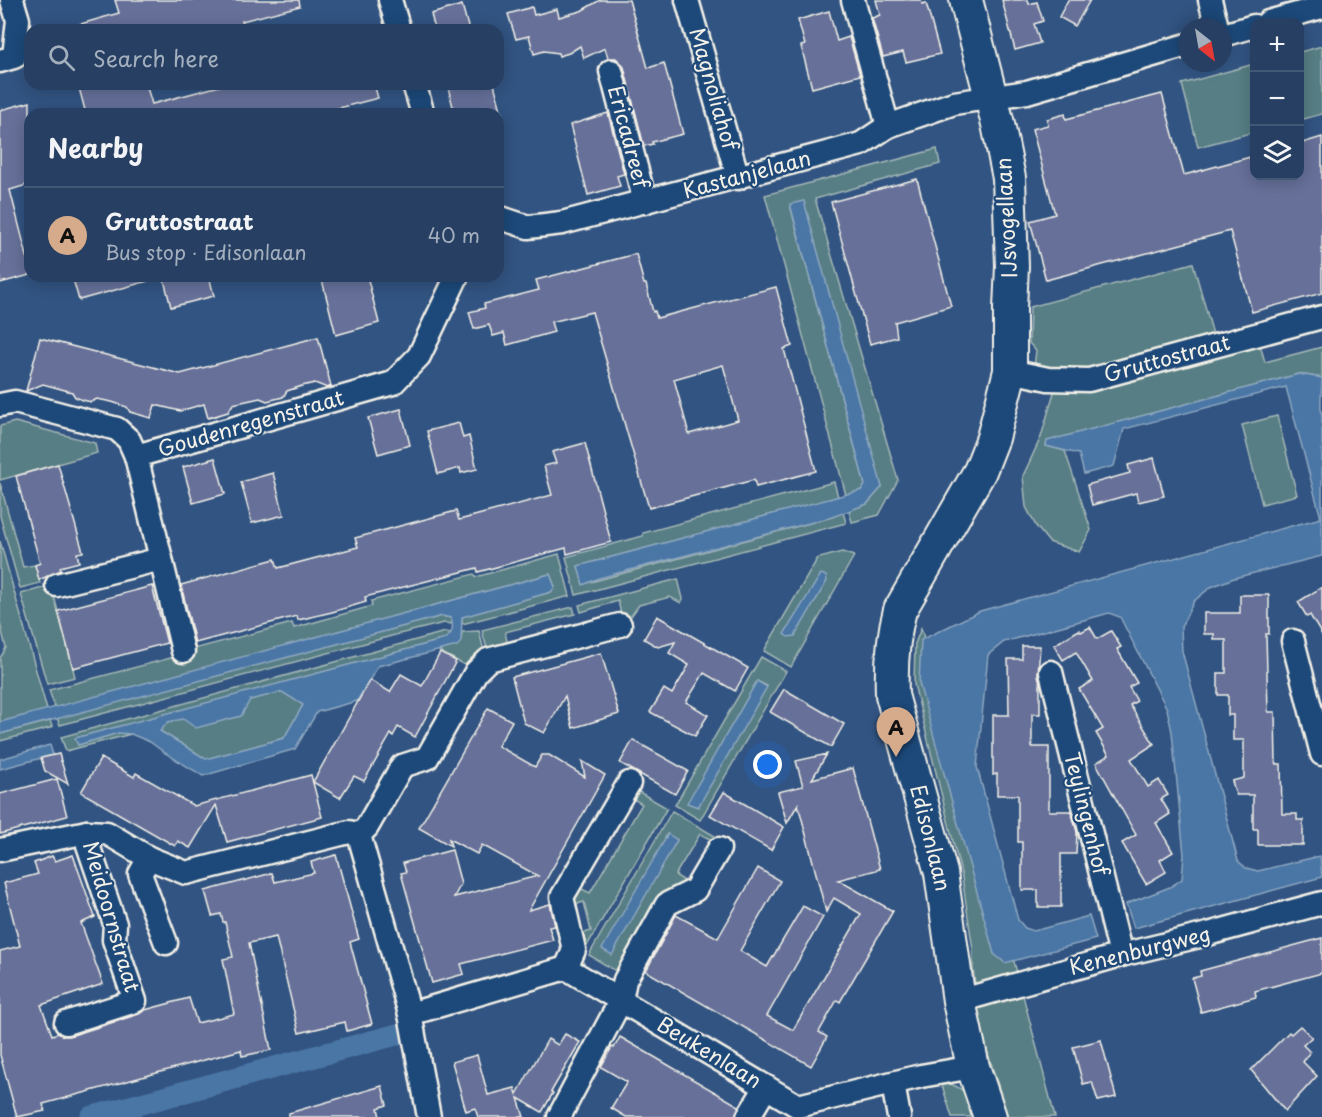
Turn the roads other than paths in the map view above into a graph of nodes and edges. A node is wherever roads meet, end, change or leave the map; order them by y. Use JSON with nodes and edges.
{"nodes":[{"id":1,"x":390,"y":0,"type":"edge"},
{"id":2,"x":687,"y":0,"type":"edge"},
{"id":3,"x":853,"y":0,"type":"edge"},
{"id":4,"x":966,"y":0,"type":"edge"},
{"id":5,"x":1210,"y":0,"type":"edge"},
{"id":6,"x":1322,"y":7,"type":"edge"},
{"id":7,"x":10,"y":15,"type":"edge"},
{"id":8,"x":1215,"y":18,"type":"edge"},
{"id":9,"x":1282,"y":18,"type":"edge"},
{"id":10,"x":397,"y":24,"type":"edge"},
{"id":11,"x":1250,"y":27,"type":"edge"},
{"id":12,"x":1232,"y":32,"type":"edge"},
{"id":13,"x":1178,"y":48,"type":"edge"},
{"id":14,"x":0,"y":61,"type":"edge"},
{"id":15,"x":610,"y":71,"type":"dead end"},
{"id":16,"x":416,"y":90,"type":"edge"},
{"id":17,"x":990,"y":96,"type":"junction"},
{"id":18,"x":421,"y":108,"type":"edge"},
{"id":19,"x":888,"y":126,"type":"junction"},
{"id":20,"x":738,"y":178,"type":"junction"},
{"id":21,"x":645,"y":202,"type":"junction"},
{"id":22,"x":504,"y":220,"type":"edge"},
{"id":23,"x":454,"y":282,"type":"edge"},
{"id":24,"x":1322,"y":317,"type":"edge"},
{"id":25,"x":1010,"y":371,"type":"junction"},
{"id":26,"x":0,"y":405,"type":"edge"},
{"id":27,"x":993,"y":438,"type":"joint"},
{"id":28,"x":136,"y":456,"type":"junction"},
{"id":29,"x":161,"y":560,"type":"junction"},
{"id":30,"x":57,"y":585,"type":"dead end"},
{"id":31,"x":620,"y":625,"type":"dead end"},
{"id":32,"x":1293,"y":641,"type":"dead end"},
{"id":33,"x":183,"y":651,"type":"dead end"},
{"id":34,"x":1051,"y":672,"type":"dead end"},
{"id":35,"x":1322,"y":754,"type":"edge"},
{"id":36,"x":629,"y":783,"type":"dead end"},
{"id":37,"x":87,"y":832,"type":"junction"},
{"id":38,"x":359,"y":835,"type":"junction"},
{"id":39,"x":719,"y":849,"type":"dead end"},
{"id":40,"x":0,"y":850,"type":"edge"},
{"id":41,"x":149,"y":858,"type":"junction"},
{"id":42,"x":1322,"y":903,"type":"edge"},
{"id":43,"x":166,"y":943,"type":"dead end"},
{"id":44,"x":1121,"y":955,"type":"junction"},
{"id":45,"x":566,"y":968,"type":"junction"},
{"id":46,"x":621,"y":1000,"type":"junction"},
{"id":47,"x":959,"y":1001,"type":"junction"},
{"id":48,"x":410,"y":1014,"type":"junction"},
{"id":49,"x":66,"y":1023,"type":"dead end"},
{"id":50,"x":974,"y":1067,"type":"junction"},
{"id":51,"x":893,"y":1084,"type":"junction"},
{"id":52,"x":766,"y":1087,"type":"junction"},
{"id":53,"x":429,"y":1117,"type":"edge"},
{"id":54,"x":559,"y":1117,"type":"edge"},
{"id":55,"x":748,"y":1117,"type":"edge"},
{"id":56,"x":899,"y":1117,"type":"edge"},
{"id":57,"x":990,"y":1117,"type":"edge"}],
"edges":[{"from":1,"to":10,"type":"street"},
{"from":2,"to":20,"type":"street","name":"Magnoliahof"},
{"from":3,"to":19,"type":"street"},
{"from":4,"to":17,"type":"street","name":"IJsvogellaan"},
{"from":5,"to":8,"type":"street"},
{"from":6,"to":9,"type":"street"},
{"from":7,"to":14,"type":"street"},
{"from":11,"to":12,"type":"street"},
{"from":13,"to":17,"type":"street","name":"Kastanjelaan"},
{"from":15,"to":21,"type":"street","name":"Ericadreef"},
{"from":16,"to":18,"type":"street"},
{"from":17,"to":19,"type":"street","name":"Kastanjelaan"},
{"from":17,"to":25,"type":"street","name":"IJsvogellaan"},
{"from":19,"to":20,"type":"street","name":"Kastanjelaan"},
{"from":20,"to":21,"type":"street","name":"Kastanjelaan"},
{"from":21,"to":22,"type":"street","name":"Kastanjelaan"},
{"from":23,"to":28,"type":"street","name":"Goudenregenstraat"},
{"from":24,"to":25,"type":"street","name":"Gruttostraat"},
{"from":25,"to":27,"type":"street","name":"IJsvogellaan"},
{"from":26,"to":28,"type":"street","name":"Goudenregenstraat"},
{"from":27,"to":47,"type":"street","name":"Edisonlaan"},
{"from":28,"to":29,"type":"street"},
{"from":29,"to":30,"type":"street"},
{"from":29,"to":33,"type":"street"},
{"from":31,"to":38,"type":"street"},
{"from":32,"to":35,"type":"street"},
{"from":34,"to":44,"type":"street","name":"Teylingenhof"},
{"from":36,"to":45,"type":"street"},
{"from":37,"to":40,"type":"street","name":"Meidoornstraat"},
{"from":37,"to":41,"type":"street","name":"Meidoornstraat"},
{"from":37,"to":49,"type":"street","name":"Meidoornstraat"},
{"from":38,"to":41,"type":"street","name":"Meidoornstraat"},
{"from":38,"to":48,"type":"street"},
{"from":39,"to":46,"type":"street"},
{"from":41,"to":43,"type":"street","name":"Meidoornstraat"},
{"from":42,"to":44,"type":"street","name":"Kenenburgweg"},
{"from":44,"to":47,"type":"street","name":"Kenenburgweg"},
{"from":45,"to":46,"type":"street","name":"Beukenlaan"},
{"from":45,"to":48,"type":"street"},
{"from":46,"to":52,"type":"street","name":"Beukenlaan"},
{"from":46,"to":54,"type":"street"},
{"from":47,"to":50,"type":"street","name":"Edisonlaan"},
{"from":48,"to":53,"type":"street"},
{"from":50,"to":51,"type":"street","name":"Beukenlaan"},
{"from":50,"to":57,"type":"street","name":"Edisonlaan"},
{"from":51,"to":52,"type":"street","name":"Beukenlaan"},
{"from":51,"to":56,"type":"street"},
{"from":52,"to":55,"type":"street"}]}
